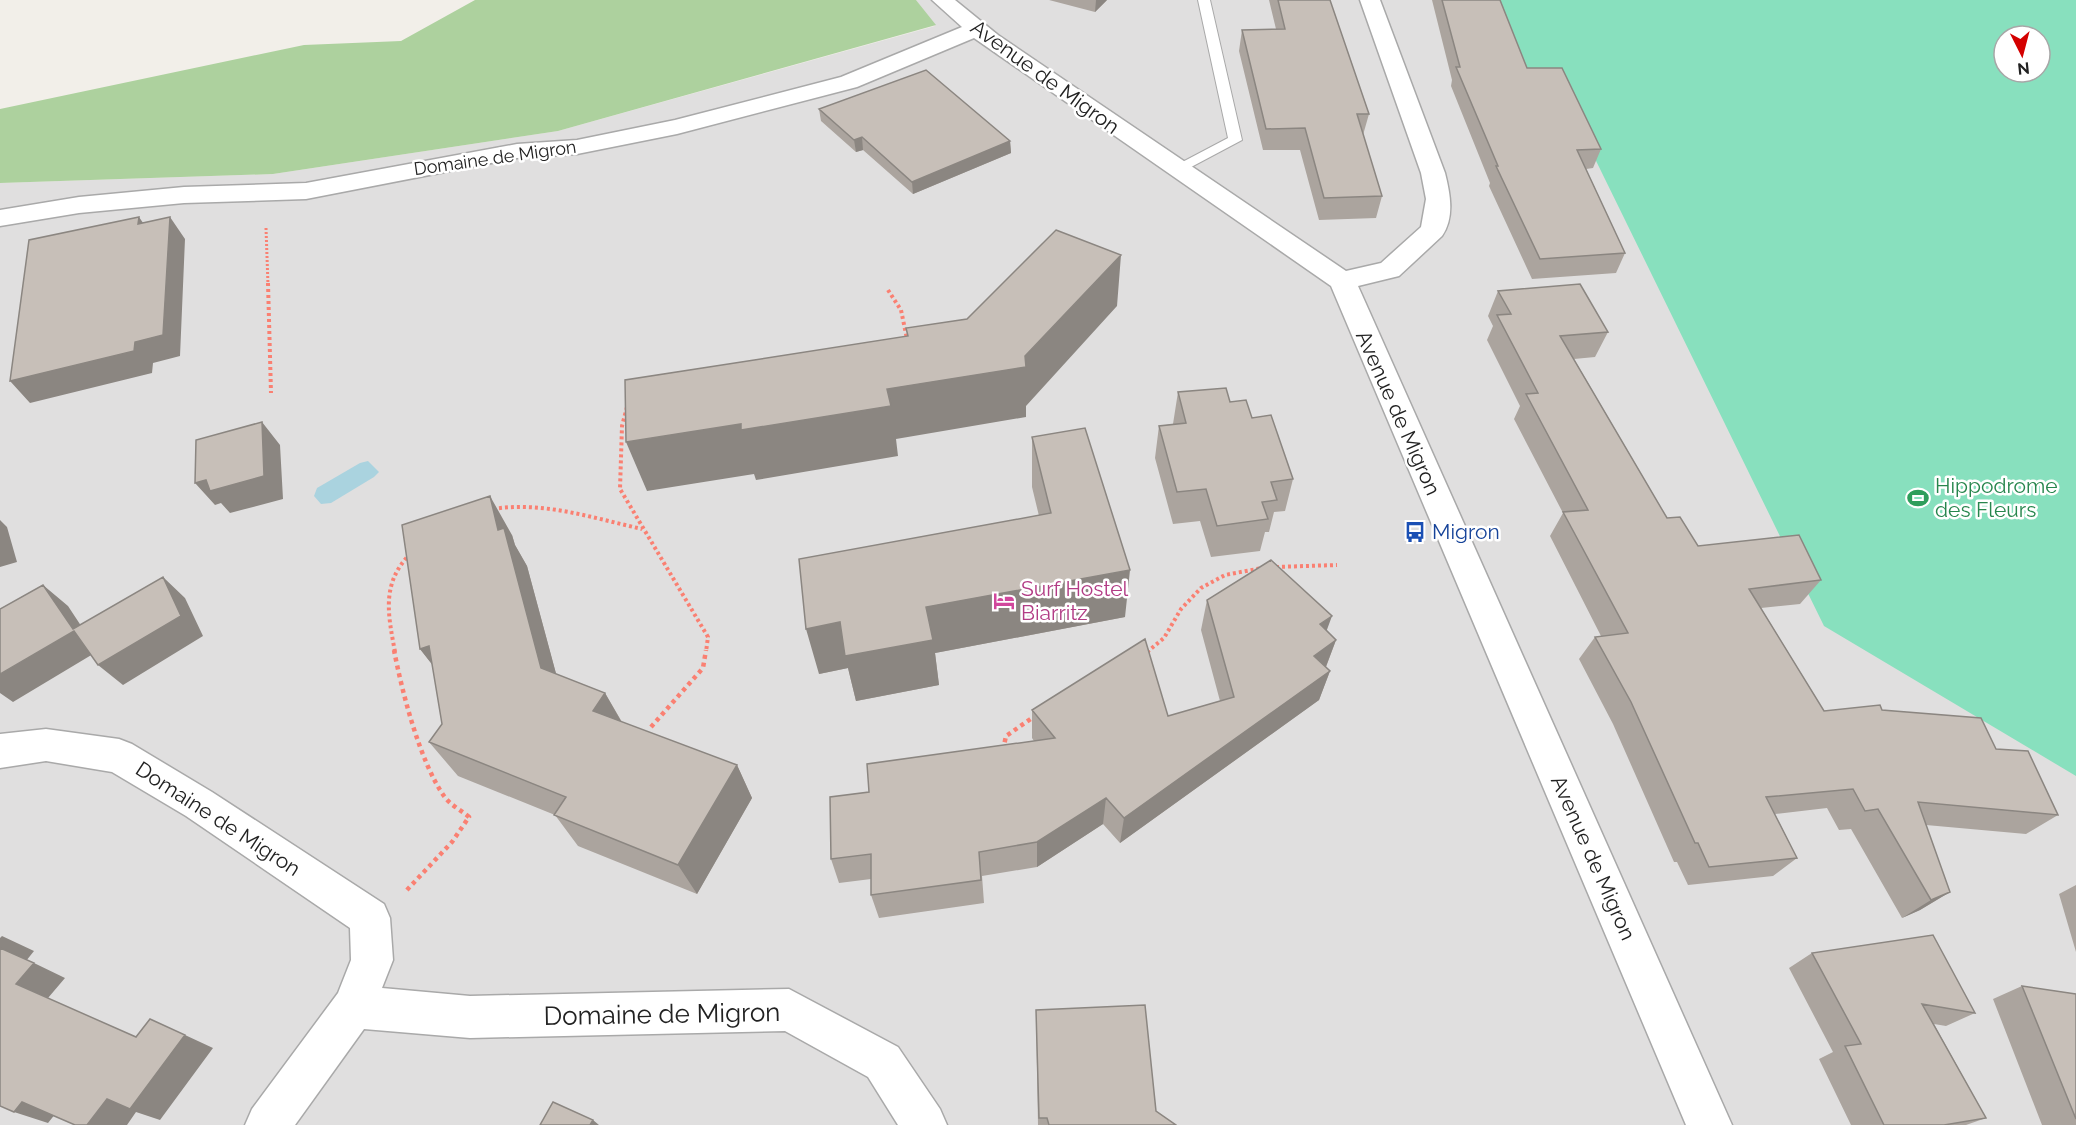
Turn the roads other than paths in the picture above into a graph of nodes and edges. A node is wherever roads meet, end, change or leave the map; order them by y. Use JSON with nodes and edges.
{"nodes":[{"id":1,"x":942,"y":0,"type":"edge"},
{"id":2,"x":1204,"y":0,"type":"edge"},
{"id":3,"x":1370,"y":0,"type":"edge"},
{"id":4,"x":976,"y":29,"type":"junction"},
{"id":5,"x":1178,"y":170,"type":"junction"},
{"id":6,"x":0,"y":218,"type":"edge"},
{"id":7,"x":1342,"y":281,"type":"junction"},
{"id":8,"x":0,"y":751,"type":"edge"},
{"id":9,"x":354,"y":1007,"type":"junction"},
{"id":10,"x":268,"y":1125,"type":"edge"},
{"id":11,"x":924,"y":1125,"type":"edge"},
{"id":12,"x":1709,"y":1125,"type":"edge"}],
"edges":[{"from":1,"to":4,"type":"street","name":"Avenue de Migron"},
{"from":2,"to":5,"type":"lane"},
{"from":3,"to":7,"type":"street"},
{"from":4,"to":5,"type":"street","name":"Avenue de Migron"},
{"from":4,"to":6,"type":"street","name":"Domaine de Migron"},
{"from":5,"to":7,"type":"street","name":"Avenue de Migron"},
{"from":7,"to":12,"type":"street","name":"Avenue de Migron"},
{"from":8,"to":9,"type":"street","name":"Domaine de Migron"},
{"from":9,"to":10,"type":"street"},
{"from":9,"to":11,"type":"street","name":"Domaine de Migron"}]}
